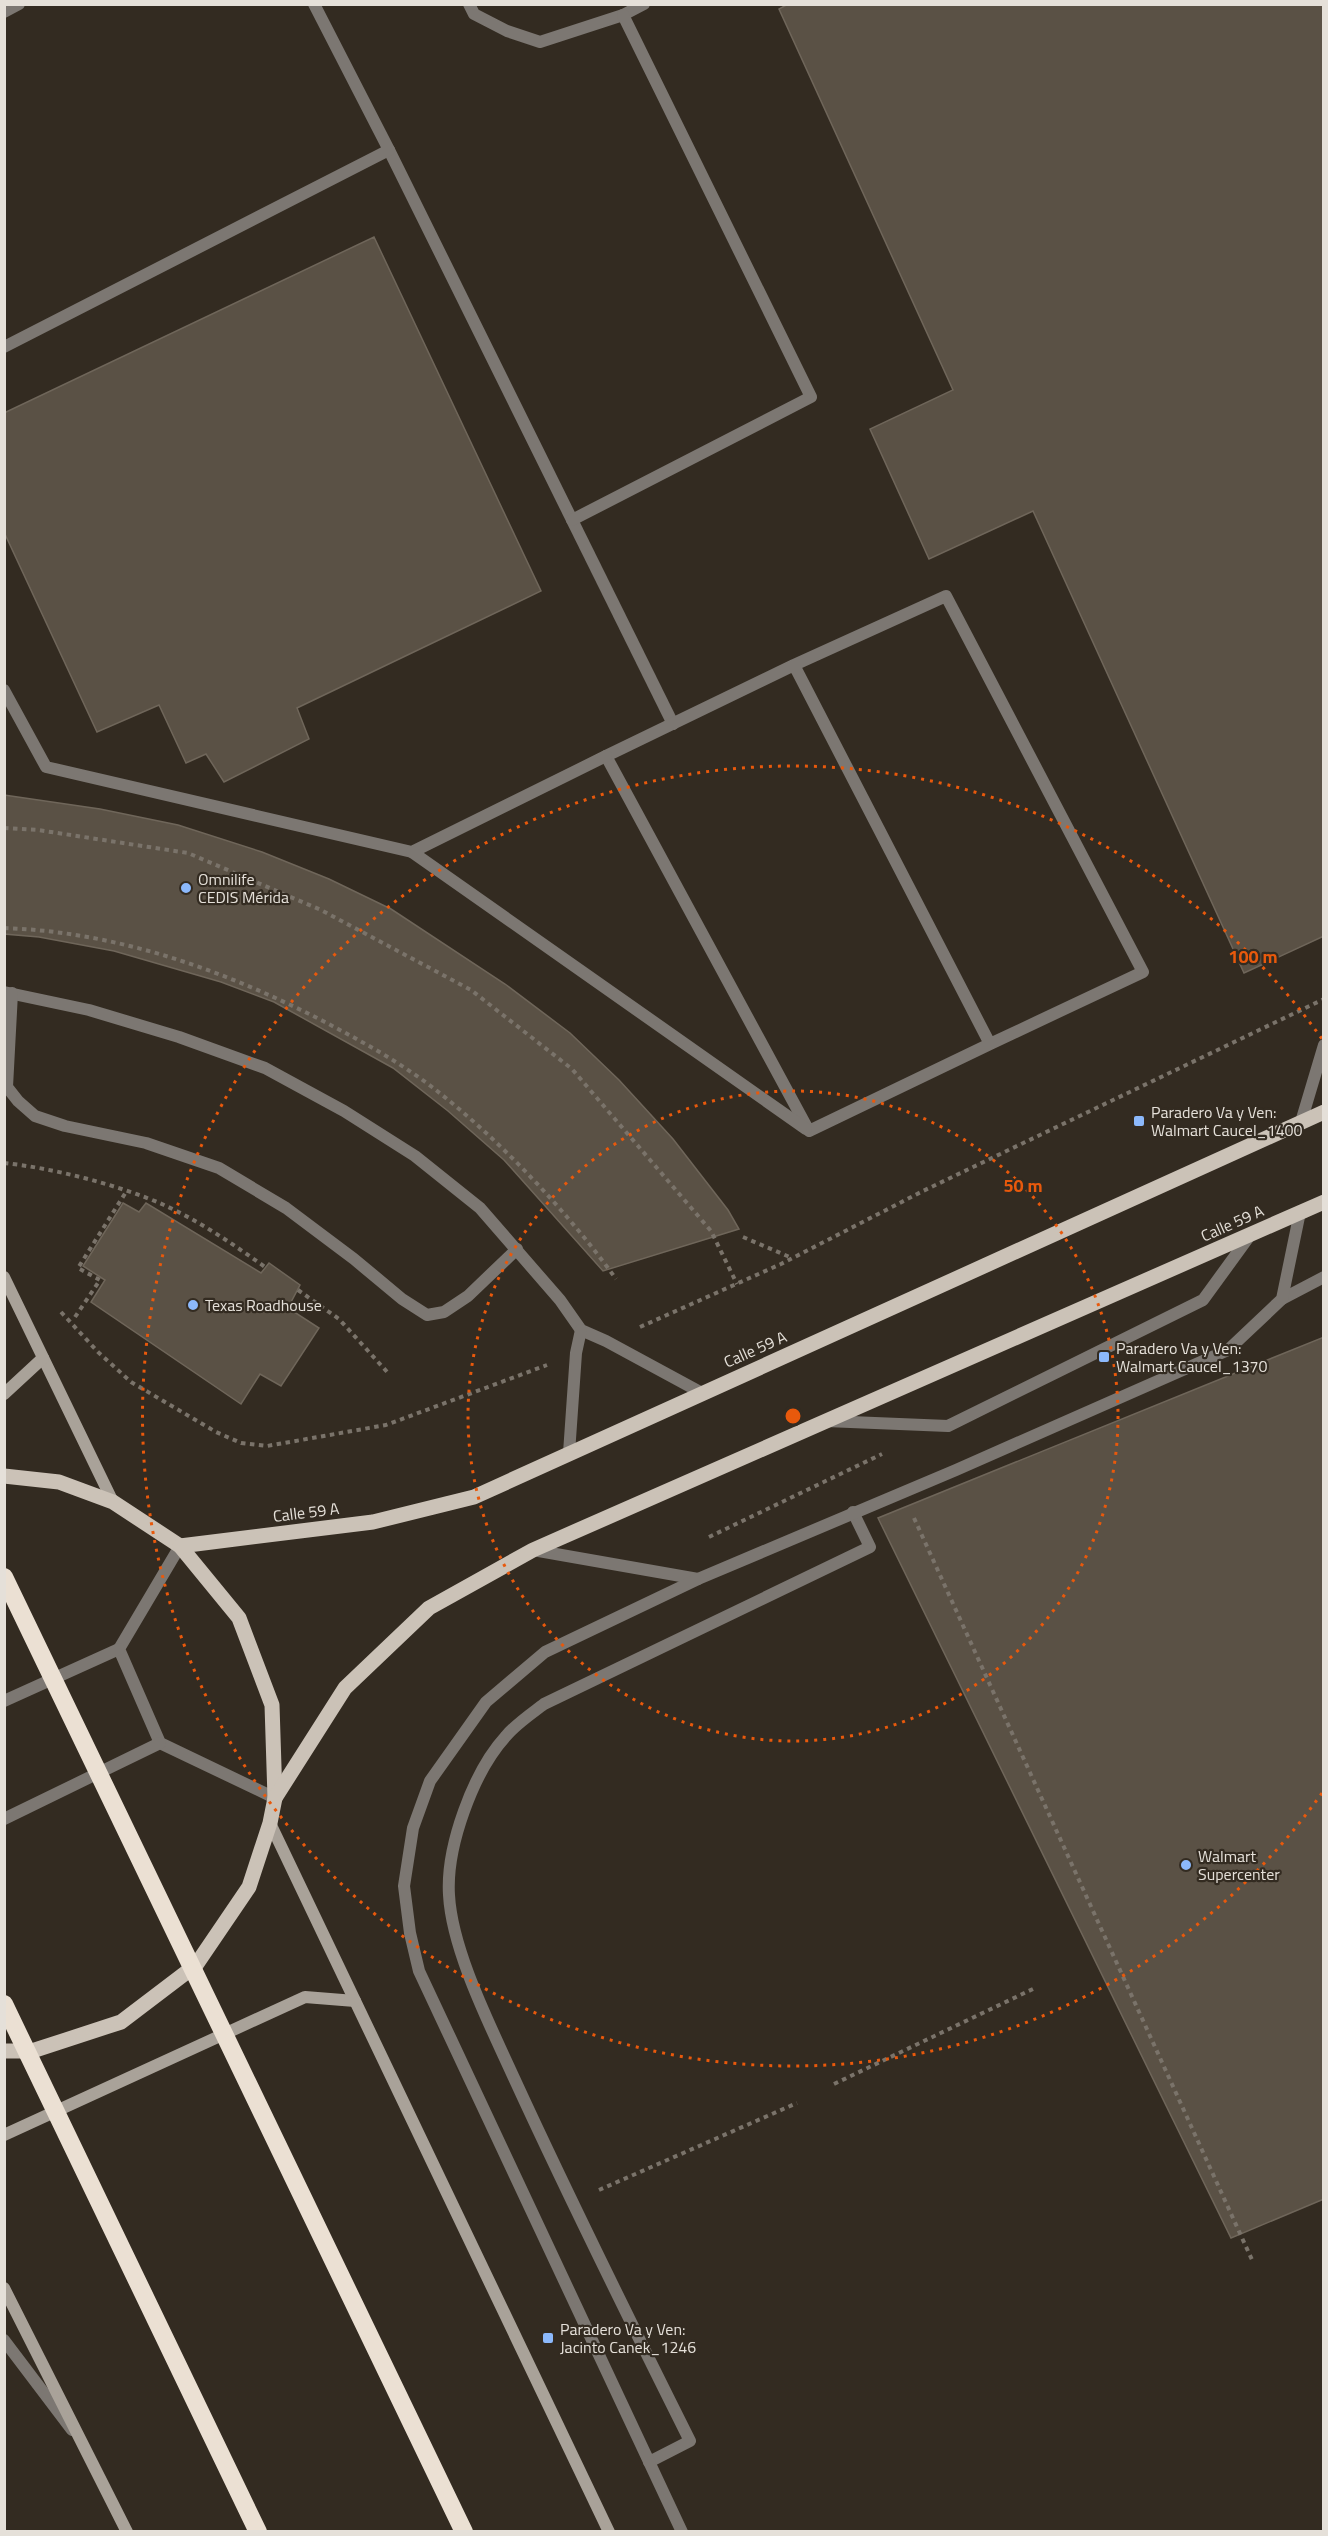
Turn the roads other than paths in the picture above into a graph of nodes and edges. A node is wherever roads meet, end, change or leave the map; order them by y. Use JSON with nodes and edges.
{"nodes":[{"id":1,"x":19,"y":4,"type":"edge"},
{"id":2,"x":314,"y":4,"type":"edge"},
{"id":3,"x":469,"y":4,"type":"edge"},
{"id":4,"x":644,"y":4,"type":"edge"},
{"id":5,"x":4,"y":12,"type":"edge"},
{"id":6,"x":623,"y":15,"type":"junction"},
{"id":7,"x":389,"y":150,"type":"junction"},
{"id":8,"x":4,"y":347,"type":"edge"},
{"id":9,"x":572,"y":520,"type":"junction"},
{"id":10,"x":794,"y":665,"type":"junction"},
{"id":11,"x":4,"y":690,"type":"edge"},
{"id":12,"x":673,"y":724,"type":"junction"},
{"id":13,"x":606,"y":756,"type":"junction"},
{"id":14,"x":412,"y":852,"type":"junction"},
{"id":15,"x":8,"y":992,"type":"edge"},
{"id":16,"x":990,"y":1044,"type":"junction"},
{"id":17,"x":1323,"y":1045,"type":"edge"},
{"id":18,"x":1323,"y":1112,"type":"edge"},
{"id":19,"x":1301,"y":1122,"type":"junction"},
{"id":20,"x":809,"y":1131,"type":"junction"},
{"id":21,"x":1323,"y":1202,"type":"edge"},
{"id":22,"x":1300,"y":1212,"type":"junction"},
{"id":23,"x":1251,"y":1234,"type":"junction"},
{"id":24,"x":517,"y":1249,"type":"junction"},
{"id":25,"x":4,"y":1277,"type":"edge"},
{"id":26,"x":1323,"y":1277,"type":"edge"},
{"id":27,"x":1282,"y":1299,"type":"junction"},
{"id":28,"x":580,"y":1330,"type":"junction"},
{"id":29,"x":43,"y":1358,"type":"junction"},
{"id":30,"x":702,"y":1393,"type":"junction"},
{"id":31,"x":4,"y":1394,"type":"edge"},
{"id":32,"x":826,"y":1421,"type":"junction"},
{"id":33,"x":569,"y":1454,"type":"junction"},
{"id":34,"x":4,"y":1476,"type":"edge"},
{"id":35,"x":113,"y":1502,"type":"junction"},
{"id":36,"x":853,"y":1512,"type":"junction"},
{"id":37,"x":180,"y":1546,"type":"junction"},
{"id":38,"x":533,"y":1550,"type":"junction"},
{"id":39,"x":4,"y":1577,"type":"edge"},
{"id":40,"x":698,"y":1579,"type":"junction"},
{"id":41,"x":119,"y":1649,"type":"junction"},
{"id":42,"x":4,"y":1701,"type":"edge"},
{"id":43,"x":160,"y":1743,"type":"junction"},
{"id":44,"x":275,"y":1798,"type":"junction"},
{"id":45,"x":4,"y":1819,"type":"edge"},
{"id":46,"x":270,"y":1823,"type":"junction"},
{"id":47,"x":355,"y":2001,"type":"junction"},
{"id":48,"x":4,"y":2004,"type":"edge"},
{"id":49,"x":4,"y":2051,"type":"edge"},
{"id":50,"x":4,"y":2135,"type":"edge"},
{"id":51,"x":4,"y":2288,"type":"edge"},
{"id":52,"x":4,"y":2340,"type":"edge"},
{"id":53,"x":83,"y":2445,"type":"junction"},
{"id":54,"x":649,"y":2462,"type":"junction"},
{"id":55,"x":127,"y":2532,"type":"edge"},
{"id":56,"x":258,"y":2532,"type":"edge"},
{"id":57,"x":464,"y":2532,"type":"edge"},
{"id":58,"x":609,"y":2532,"type":"edge"},
{"id":59,"x":682,"y":2532,"type":"edge"}],
"edges":[{"from":1,"to":5,"type":"lane"},
{"from":2,"to":7,"type":"lane"},
{"from":3,"to":6,"type":"lane"},
{"from":4,"to":6,"type":"lane"},
{"from":6,"to":9,"type":"lane"},
{"from":7,"to":8,"type":"lane"},
{"from":7,"to":9,"type":"lane"},
{"from":9,"to":12,"type":"lane"},
{"from":10,"to":12,"type":"lane"},
{"from":10,"to":16,"type":"lane"},
{"from":10,"to":16,"type":"lane"},
{"from":11,"to":14,"type":"lane"},
{"from":12,"to":13,"type":"lane"},
{"from":13,"to":14,"type":"lane"},
{"from":13,"to":20,"type":"lane"},
{"from":14,"to":20,"type":"lane"},
{"from":15,"to":24,"type":"lane"},
{"from":15,"to":24,"type":"lane"},
{"from":16,"to":20,"type":"lane"},
{"from":17,"to":19,"type":"lane"},
{"from":18,"to":19,"type":"main road","name":"Calle 59 A"},
{"from":19,"to":30,"type":"main road","name":"Calle 59 A"},
{"from":21,"to":22,"type":"main road","name":"Calle 59 A"},
{"from":22,"to":23,"type":"main road","name":"Calle 59 A"},
{"from":22,"to":27,"type":"lane"},
{"from":23,"to":32,"type":"main road","name":"Calle 59 A"},
{"from":23,"to":32,"type":"lane"},
{"from":24,"to":28,"type":"lane"},
{"from":25,"to":29,"type":"main road"},
{"from":26,"to":27,"type":"lane"},
{"from":27,"to":36,"type":"lane"},
{"from":28,"to":30,"type":"lane"},
{"from":28,"to":33,"type":"lane"},
{"from":29,"to":31,"type":"main road"},
{"from":29,"to":35,"type":"main road"},
{"from":30,"to":33,"type":"main road","name":"Calle 59 A"},
{"from":32,"to":38,"type":"main road","name":"Calle 59 A"},
{"from":33,"to":37,"type":"main road","name":"Calle 59 A"},
{"from":34,"to":35,"type":"main road"},
{"from":35,"to":37,"type":"main road"},
{"from":36,"to":40,"type":"lane"},
{"from":36,"to":54,"type":"lane"},
{"from":37,"to":41,"type":"lane"},
{"from":37,"to":44,"type":"main road"},
{"from":38,"to":40,"type":"lane"},
{"from":38,"to":44,"type":"main road","name":"Calle 59 A"},
{"from":39,"to":57,"type":"highway"},
{"from":40,"to":54,"type":"lane"},
{"from":41,"to":42,"type":"lane"},
{"from":41,"to":43,"type":"lane"},
{"from":43,"to":44,"type":"lane"},
{"from":43,"to":45,"type":"lane"},
{"from":44,"to":46,"type":"main road"},
{"from":46,"to":47,"type":"main road"},
{"from":46,"to":49,"type":"main road"},
{"from":47,"to":50,"type":"main road"},
{"from":47,"to":58,"type":"main road"},
{"from":48,"to":56,"type":"highway"},
{"from":51,"to":53,"type":"main road"},
{"from":52,"to":53,"type":"lane"},
{"from":53,"to":55,"type":"main road"},
{"from":54,"to":59,"type":"lane"}]}
